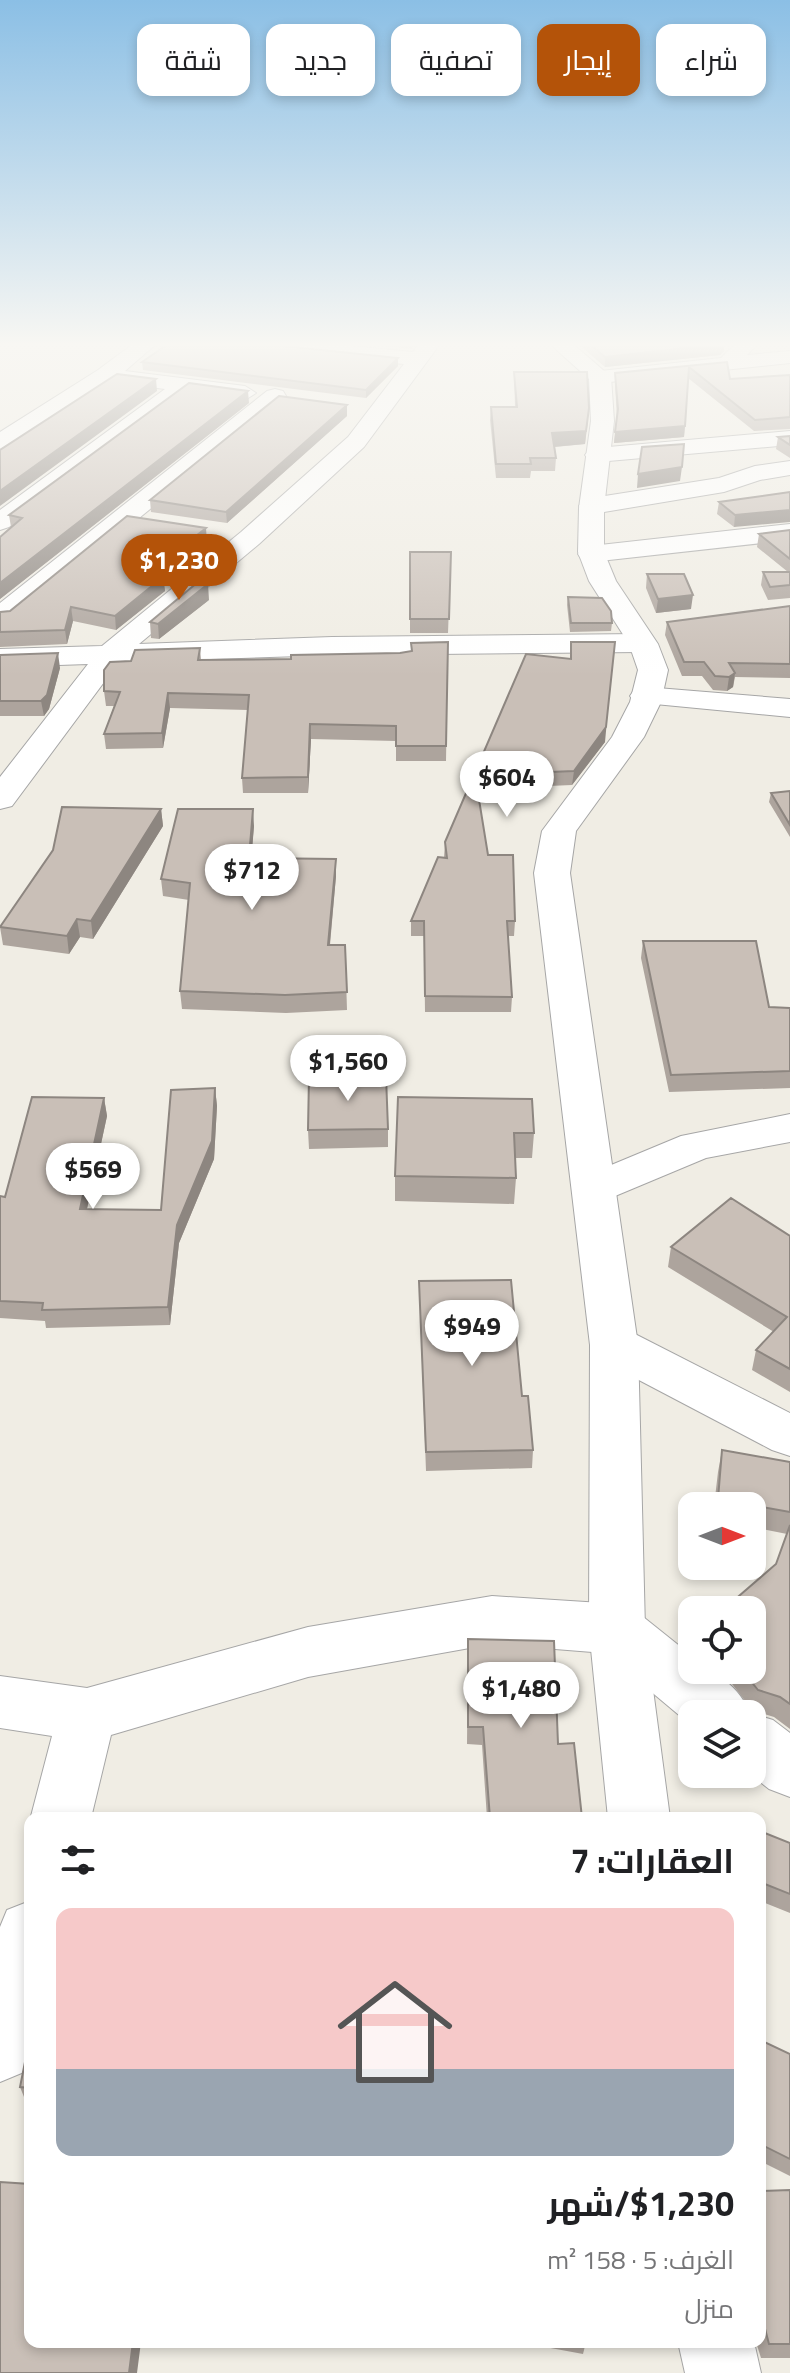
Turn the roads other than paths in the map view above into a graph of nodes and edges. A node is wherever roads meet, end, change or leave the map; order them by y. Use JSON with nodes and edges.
{"nodes":[{"id":1,"x":91,"y":455,"type":"edge"},
{"id":2,"x":207,"y":455,"type":"edge"},
{"id":3,"x":342,"y":455,"type":"edge"},
{"id":4,"x":597,"y":455,"type":"joint"},
{"id":5,"x":600,"y":455,"type":"edge"},
{"id":6,"x":704,"y":455,"type":"edge"},
{"id":7,"x":772,"y":455,"type":"edge"},
{"id":8,"x":790,"y":468,"type":"edge"},
{"id":9,"x":755,"y":473,"type":"junction"},
{"id":10,"x":724,"y":485,"type":"junction"},
{"id":11,"x":592,"y":506,"type":"junction"},
{"id":12,"x":123,"y":518,"type":"junction"},
{"id":13,"x":0,"y":522,"type":"edge"},
{"id":14,"x":155,"y":523,"type":"edge"},
{"id":15,"x":790,"y":532,"type":"edge"},
{"id":16,"x":218,"y":533,"type":"dead end"},
{"id":17,"x":250,"y":538,"type":"junction"},
{"id":18,"x":669,"y":546,"type":"junction"},
{"id":19,"x":591,"y":554,"type":"junction"},
{"id":20,"x":0,"y":586,"type":"edge"},
{"id":21,"x":35,"y":591,"type":"junction"},
{"id":22,"x":0,"y":617,"type":"edge"},
{"id":23,"x":646,"y":632,"type":"junction"},
{"id":24,"x":112,"y":652,"type":"junction"},
{"id":25,"x":0,"y":658,"type":"edge"},
{"id":26,"x":645,"y":696,"type":"junction"},
{"id":27,"x":790,"y":708,"type":"edge"},
{"id":28,"x":0,"y":799,"type":"edge"},
{"id":29,"x":781,"y":1140,"type":"edge"},
{"id":30,"x":596,"y":1189,"type":"junction"},
{"id":31,"x":614,"y":1345,"type":"junction"},
{"id":32,"x":790,"y":1436,"type":"edge"},
{"id":33,"x":617,"y":1629,"type":"junction"},
{"id":34,"x":704,"y":1700,"type":"edge"},
{"id":35,"x":0,"y":1702,"type":"edge"},
{"id":36,"x":87,"y":1715,"type":"junction"},
{"id":37,"x":766,"y":1750,"type":"edge"},
{"id":38,"x":790,"y":1769,"type":"edge"},
{"id":39,"x":62,"y":1812,"type":"edge"},
{"id":40,"x":638,"y":1812,"type":"edge"},
{"id":41,"x":24,"y":1956,"type":"edge"},
{"id":42,"x":0,"y":2048,"type":"edge"},
{"id":43,"x":717,"y":2348,"type":"edge"},
{"id":44,"x":723,"y":2373,"type":"edge"}],
"edges":[{"from":1,"to":13,"type":"street"},
{"from":2,"to":12,"type":"street"},
{"from":3,"to":17,"type":"street"},
{"from":4,"to":5,"type":"street"},
{"from":4,"to":11,"type":"street"},
{"from":6,"to":10,"type":"street"},
{"from":7,"to":9,"type":"street"},
{"from":8,"to":9,"type":"street"},
{"from":9,"to":10,"type":"street"},
{"from":10,"to":11,"type":"street"},
{"from":10,"to":18,"type":"street"},
{"from":11,"to":19,"type":"street"},
{"from":12,"to":14,"type":"street"},
{"from":12,"to":21,"type":"street"},
{"from":15,"to":18,"type":"street"},
{"from":16,"to":17,"type":"street"},
{"from":17,"to":24,"type":"street"},
{"from":18,"to":19,"type":"street"},
{"from":19,"to":23,"type":"street"},
{"from":20,"to":21,"type":"street"},
{"from":21,"to":22,"type":"street"},
{"from":23,"to":24,"type":"street"},
{"from":23,"to":26,"type":"street"},
{"from":24,"to":25,"type":"street"},
{"from":24,"to":28,"type":"street"},
{"from":26,"to":27,"type":"street"},
{"from":26,"to":30,"type":"street"},
{"from":29,"to":30,"type":"street"},
{"from":30,"to":31,"type":"street"},
{"from":31,"to":32,"type":"street"},
{"from":31,"to":33,"type":"street"},
{"from":33,"to":34,"type":"street"},
{"from":33,"to":36,"type":"street"},
{"from":33,"to":40,"type":"street"},
{"from":35,"to":36,"type":"street"},
{"from":36,"to":39,"type":"street"},
{"from":37,"to":38,"type":"street"},
{"from":41,"to":42,"type":"street"},
{"from":43,"to":44,"type":"street"}]}
